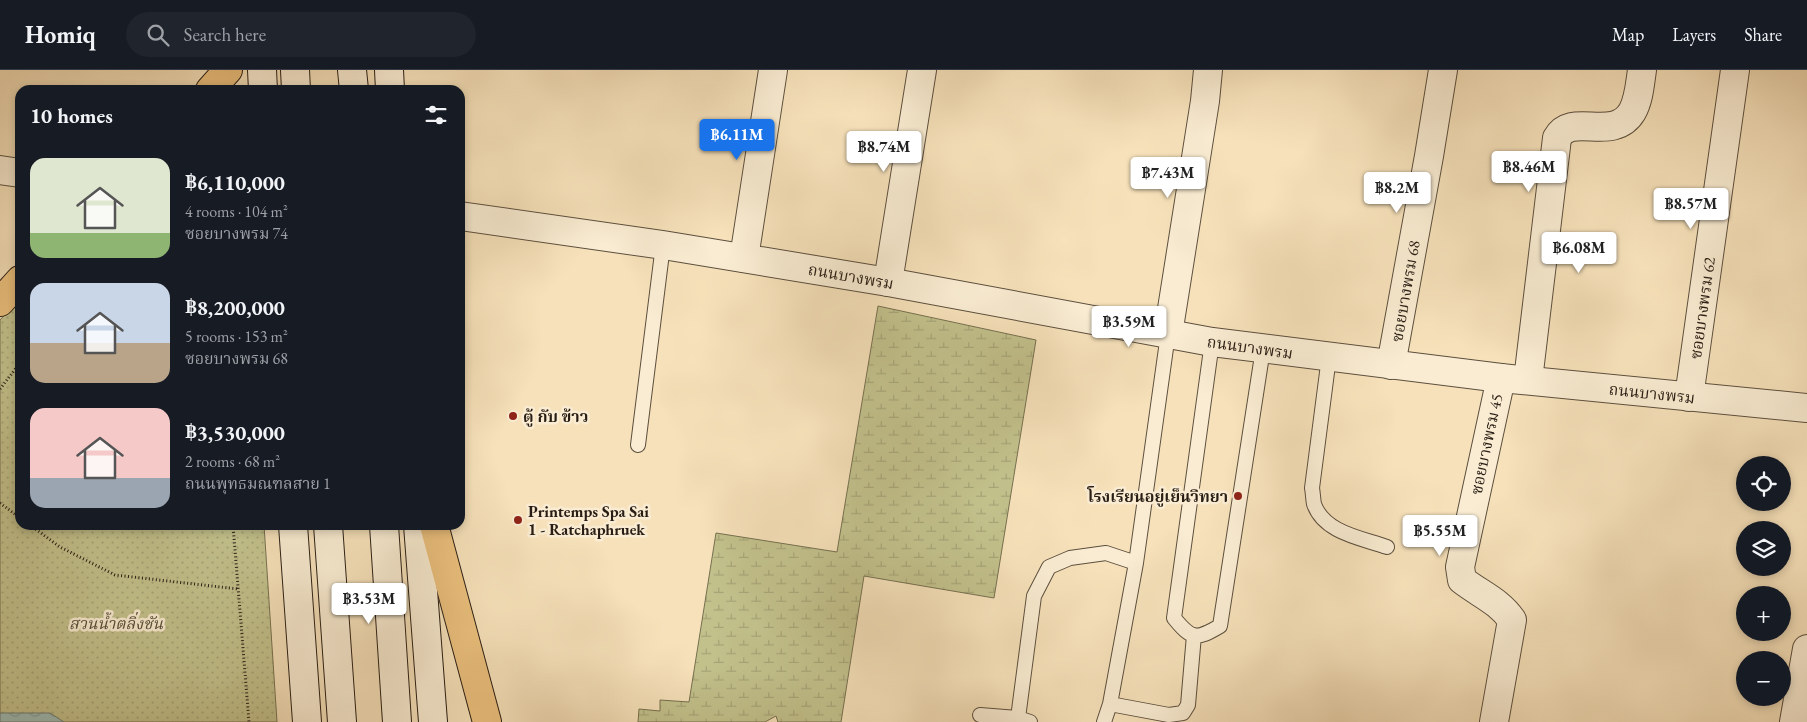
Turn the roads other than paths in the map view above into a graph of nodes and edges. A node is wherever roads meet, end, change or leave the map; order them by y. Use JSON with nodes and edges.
{"nodes":[{"id":1,"x":228,"y":70,"type":"edge"},
{"id":2,"x":262,"y":70,"type":"edge"},
{"id":3,"x":352,"y":70,"type":"edge"},
{"id":4,"x":389,"y":70,"type":"edge"},
{"id":5,"x":773,"y":70,"type":"edge"},
{"id":6,"x":922,"y":70,"type":"edge"},
{"id":7,"x":1208,"y":70,"type":"edge"},
{"id":8,"x":1443,"y":70,"type":"edge"},
{"id":9,"x":1642,"y":70,"type":"edge"},
{"id":10,"x":1735,"y":70,"type":"edge"},
{"id":11,"x":214,"y":85,"type":"edge"},
{"id":12,"x":263,"y":85,"type":"edge"},
{"id":13,"x":354,"y":85,"type":"edge"},
{"id":14,"x":390,"y":85,"type":"edge"},
{"id":15,"x":1572,"y":160,"type":"dead end"},
{"id":16,"x":0,"y":170,"type":"edge"},
{"id":17,"x":15,"y":172,"type":"edge"},
{"id":18,"x":465,"y":217,"type":"edge"},
{"id":19,"x":663,"y":245,"type":"junction"},
{"id":20,"x":744,"y":258,"type":"junction"},
{"id":21,"x":888,"y":282,"type":"junction"},
{"id":22,"x":15,"y":286,"type":"edge"},
{"id":23,"x":0,"y":302,"type":"edge"},
{"id":24,"x":1168,"y":334,"type":"junction"},
{"id":25,"x":1212,"y":342,"type":"junction"},
{"id":26,"x":1263,"y":349,"type":"junction"},
{"id":27,"x":1329,"y":357,"type":"junction"},
{"id":28,"x":1391,"y":365,"type":"junction"},
{"id":29,"x":1501,"y":378,"type":"junction"},
{"id":30,"x":1536,"y":381,"type":"junction"},
{"id":31,"x":1689,"y":397,"type":"junction"},
{"id":32,"x":1807,"y":408,"type":"edge"},
{"id":33,"x":638,"y":444,"type":"dead end"},
{"id":34,"x":293,"y":530,"type":"edge"},
{"id":35,"x":328,"y":530,"type":"edge"},
{"id":36,"x":384,"y":530,"type":"edge"},
{"id":37,"x":418,"y":530,"type":"edge"},
{"id":38,"x":435,"y":530,"type":"edge"},
{"id":39,"x":1387,"y":547,"type":"dead end"},
{"id":40,"x":1136,"y":563,"type":"junction"},
{"id":41,"x":1194,"y":635,"type":"junction"},
{"id":42,"x":1807,"y":649,"type":"edge"},
{"id":43,"x":1110,"y":704,"type":"junction"},
{"id":44,"x":980,"y":715,"type":"dead end"},
{"id":45,"x":1024,"y":720,"type":"edge"},
{"id":46,"x":307,"y":722,"type":"edge"},
{"id":47,"x":342,"y":722,"type":"edge"},
{"id":48,"x":397,"y":722,"type":"edge"},
{"id":49,"x":433,"y":722,"type":"edge"},
{"id":50,"x":487,"y":722,"type":"edge"},
{"id":51,"x":1104,"y":722,"type":"edge"},
{"id":52,"x":1494,"y":722,"type":"edge"},
{"id":53,"x":1794,"y":722,"type":"edge"}],
"edges":[{"from":1,"to":11,"type":"main road"},
{"from":2,"to":12,"type":"street"},
{"from":3,"to":13,"type":"street"},
{"from":4,"to":14,"type":"street"},
{"from":5,"to":20,"type":"street"},
{"from":6,"to":21,"type":"street"},
{"from":7,"to":24,"type":"street"},
{"from":8,"to":28,"type":"street","name":"ซอยบางพรม 68"},
{"from":9,"to":30,"type":"street"},
{"from":10,"to":31,"type":"street","name":"ซอยบางพรม 62"},
{"from":15,"to":30,"type":"street"},
{"from":16,"to":17,"type":"street"},
{"from":18,"to":19,"type":"street","name":"ถนนบางพรม"},
{"from":19,"to":20,"type":"street","name":"ถนนบางพรม"},
{"from":19,"to":33,"type":"lane"},
{"from":20,"to":21,"type":"street","name":"ถนนบางพรม"},
{"from":21,"to":24,"type":"street","name":"ถนนบางพรม"},
{"from":22,"to":23,"type":"main road"},
{"from":24,"to":25,"type":"street","name":"ถนนบางพรม"},
{"from":24,"to":40,"type":"lane"},
{"from":25,"to":26,"type":"street","name":"ถนนบางพรม"},
{"from":25,"to":41,"type":"lane"},
{"from":26,"to":27,"type":"street","name":"ถนนบางพรม"},
{"from":26,"to":41,"type":"lane"},
{"from":27,"to":28,"type":"street","name":"ถนนบางพรม"},
{"from":27,"to":39,"type":"lane"},
{"from":28,"to":29,"type":"street","name":"ถนนบางพรม"},
{"from":29,"to":30,"type":"street","name":"ถนนบางพรม"},
{"from":29,"to":52,"type":"street","name":"ซอยบางพรม 45"},
{"from":30,"to":31,"type":"street","name":"ถนนบางพรม"},
{"from":31,"to":32,"type":"street","name":"ถนนบางพรม"},
{"from":34,"to":46,"type":"street"},
{"from":35,"to":47,"type":"street"},
{"from":36,"to":48,"type":"street"},
{"from":37,"to":49,"type":"street"},
{"from":38,"to":50,"type":"main road"},
{"from":40,"to":43,"type":"lane"},
{"from":40,"to":45,"type":"lane"},
{"from":41,"to":43,"type":"lane"},
{"from":42,"to":53,"type":"street"},
{"from":43,"to":51,"type":"lane"},
{"from":44,"to":45,"type":"lane"}]}
